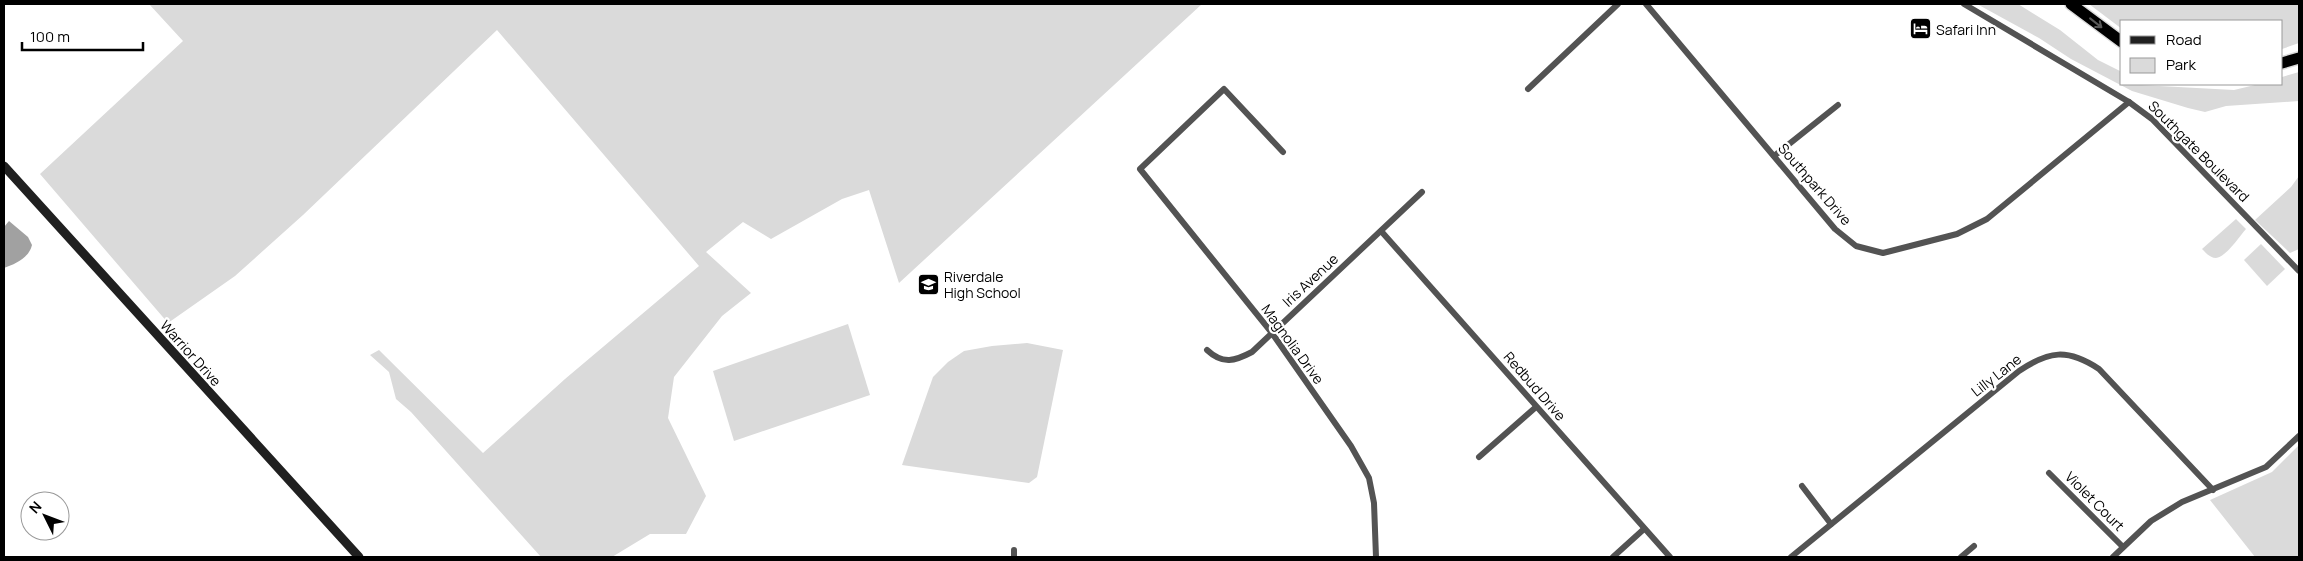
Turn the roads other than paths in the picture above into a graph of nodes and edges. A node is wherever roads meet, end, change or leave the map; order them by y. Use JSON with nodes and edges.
{"nodes":[{"id":1,"x":1618,"y":4,"type":"edge"},
{"id":2,"x":1646,"y":4,"type":"edge"},
{"id":3,"x":1964,"y":4,"type":"edge"},
{"id":4,"x":2071,"y":4,"type":"edge"},
{"id":5,"x":2120,"y":41,"type":"edge"},
{"id":6,"x":2299,"y":58,"type":"edge"},
{"id":7,"x":2283,"y":63,"type":"edge"},
{"id":8,"x":1528,"y":89,"type":"dead end"},
{"id":9,"x":2130,"y":102,"type":"junction"},
{"id":10,"x":1838,"y":105,"type":"dead end"},
{"id":11,"x":1283,"y":152,"type":"dead end"},
{"id":12,"x":1774,"y":156,"type":"junction"},
{"id":13,"x":4,"y":166,"type":"edge"},
{"id":14,"x":1422,"y":192,"type":"dead end"},
{"id":15,"x":1382,"y":231,"type":"junction"},
{"id":16,"x":2299,"y":271,"type":"edge"},
{"id":17,"x":1272,"y":333,"type":"junction"},
{"id":18,"x":1208,"y":350,"type":"dead end"},
{"id":19,"x":1536,"y":406,"type":"junction"},
{"id":20,"x":2299,"y":436,"type":"edge"},
{"id":21,"x":1479,"y":457,"type":"dead end"},
{"id":22,"x":2049,"y":473,"type":"dead end"},
{"id":23,"x":1802,"y":486,"type":"dead end"},
{"id":24,"x":2213,"y":490,"type":"junction"},
{"id":25,"x":1832,"y":524,"type":"junction"},
{"id":26,"x":1644,"y":529,"type":"junction"},
{"id":27,"x":1974,"y":546,"type":"dead end"},
{"id":28,"x":2123,"y":548,"type":"junction"},
{"id":29,"x":359,"y":557,"type":"edge"},
{"id":30,"x":1376,"y":557,"type":"edge"},
{"id":31,"x":1613,"y":557,"type":"edge"},
{"id":32,"x":1670,"y":557,"type":"edge"},
{"id":33,"x":1791,"y":557,"type":"edge"},
{"id":34,"x":1961,"y":557,"type":"edge"},
{"id":35,"x":2113,"y":557,"type":"edge"}],
"edges":[{"from":1,"to":8,"type":"street"},
{"from":2,"to":12,"type":"street","name":"Southpark Drive"},
{"from":3,"to":9,"type":"street","name":"Southgate Boulevard"},
{"from":4,"to":5,"type":"highway","one_way":true},
{"from":6,"to":7,"type":"highway"},
{"from":9,"to":12,"type":"street","name":"Southpark Drive"},
{"from":9,"to":16,"type":"street","name":"Southgate Boulevard"},
{"from":10,"to":12,"type":"street"},
{"from":11,"to":17,"type":"street","name":"Magnolia Drive"},
{"from":13,"to":29,"type":"street","name":"Warrior Drive"},
{"from":14,"to":15,"type":"street","name":"Iris Avenue"},
{"from":15,"to":17,"type":"street","name":"Iris Avenue"},
{"from":15,"to":19,"type":"street","name":"Redbud Drive"},
{"from":17,"to":18,"type":"street","name":"Iris Avenue"},
{"from":17,"to":30,"type":"street","name":"Magnolia Drive"},
{"from":19,"to":21,"type":"street"},
{"from":19,"to":26,"type":"street","name":"Redbud Drive"},
{"from":20,"to":24,"type":"street"},
{"from":22,"to":28,"type":"street","name":"Violet Court"},
{"from":23,"to":25,"type":"street"},
{"from":24,"to":25,"type":"street","name":"Lilly Lane"},
{"from":24,"to":28,"type":"street"},
{"from":25,"to":33,"type":"street","name":"Lilly Lane"},
{"from":26,"to":31,"type":"street"},
{"from":26,"to":32,"type":"street","name":"Redbud Drive"},
{"from":27,"to":34,"type":"street"},
{"from":28,"to":35,"type":"street"}]}
